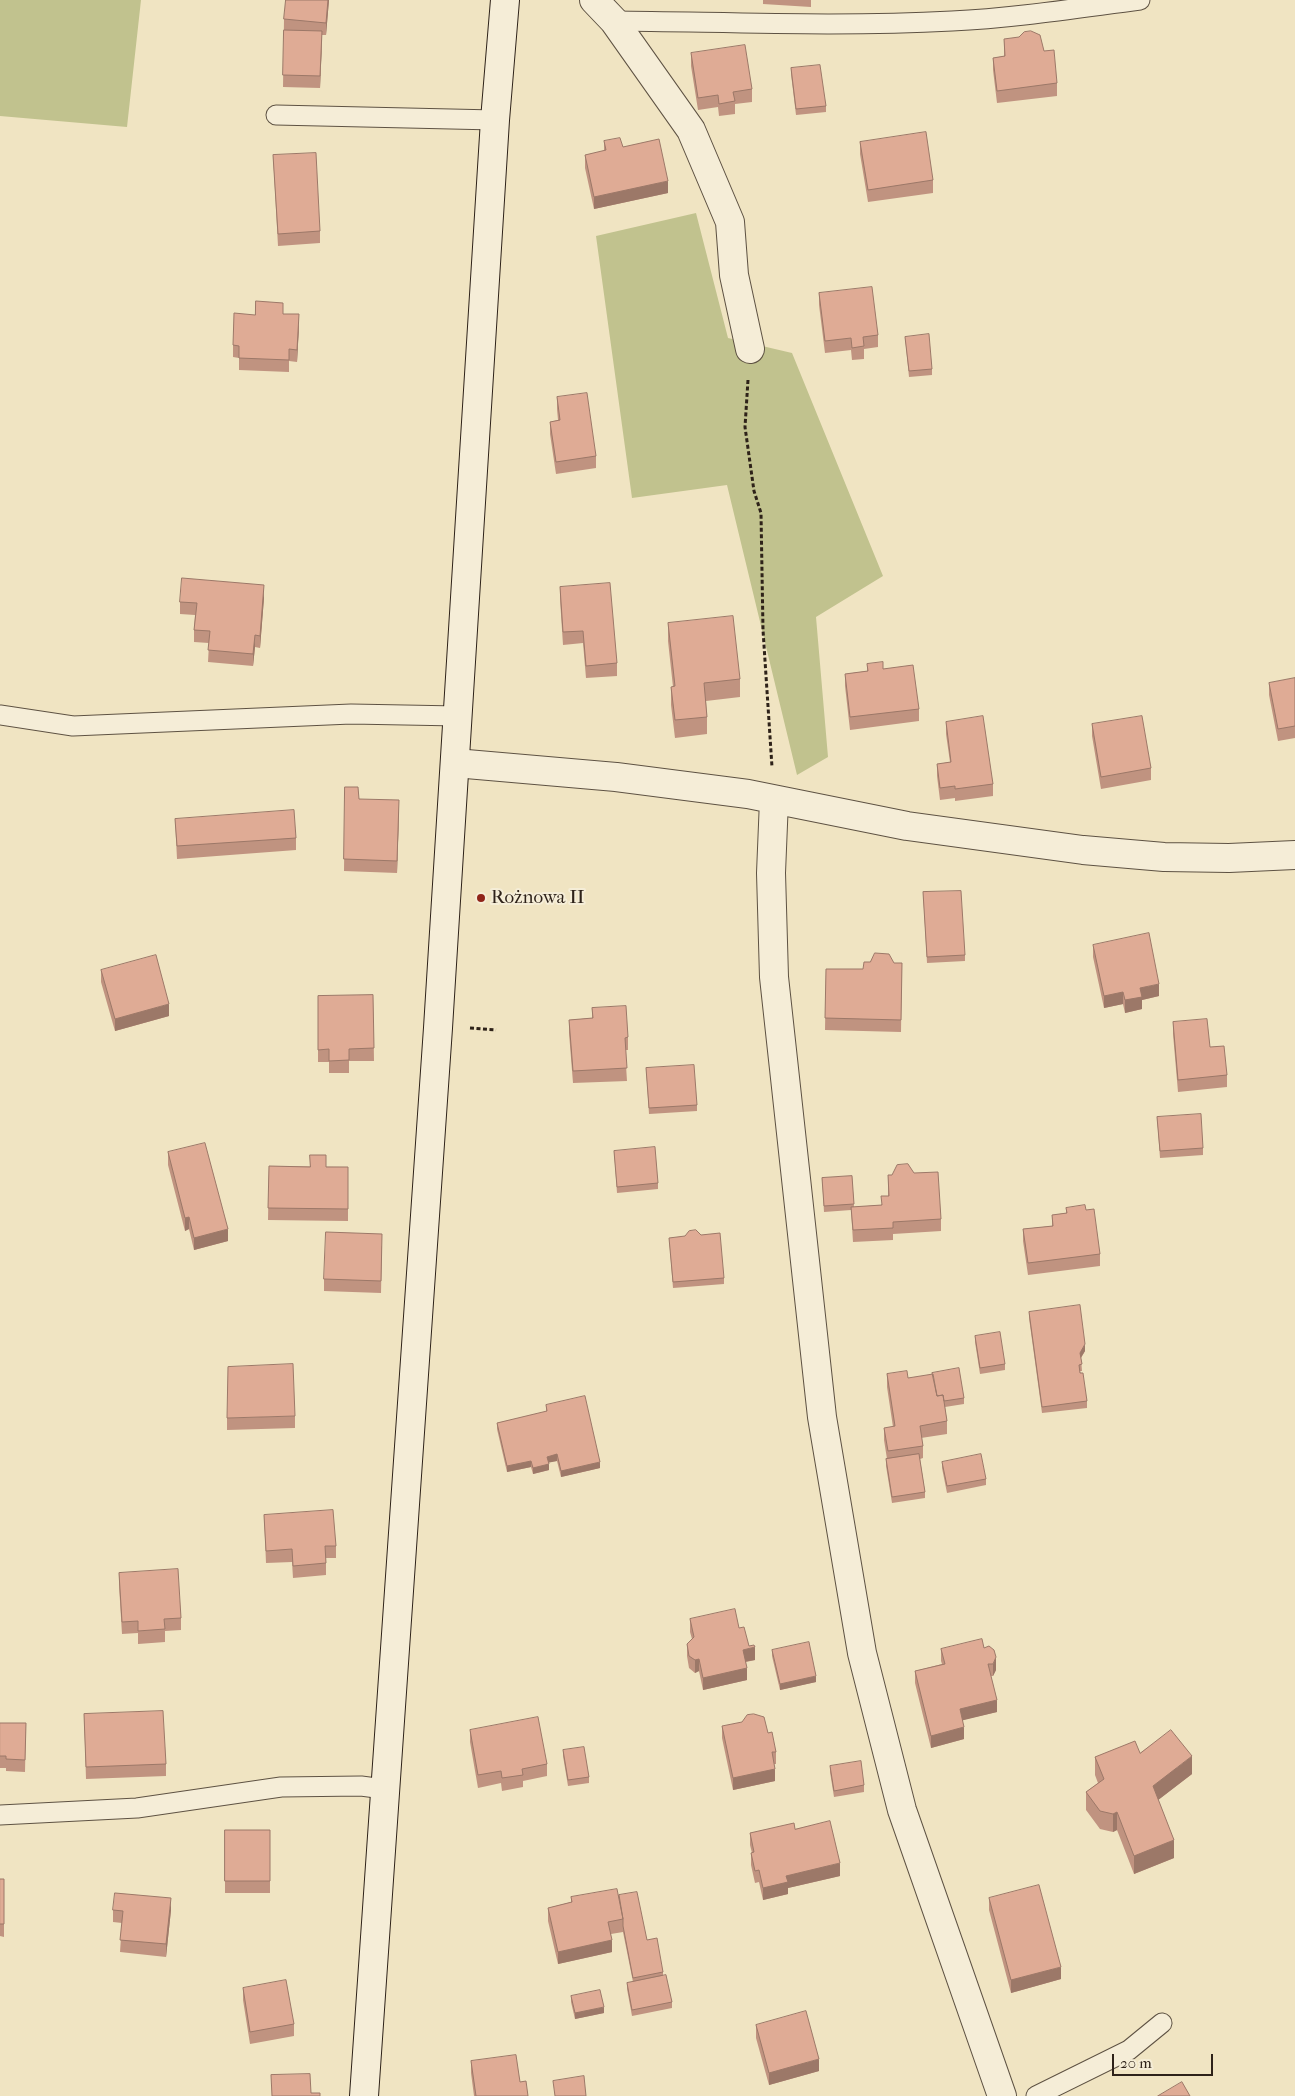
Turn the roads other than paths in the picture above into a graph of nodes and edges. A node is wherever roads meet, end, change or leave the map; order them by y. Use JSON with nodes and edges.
{"nodes":[{"id":1,"x":505,"y":0,"type":"edge"},
{"id":2,"x":594,"y":0,"type":"edge"},
{"id":3,"x":1140,"y":0,"type":"edge"},
{"id":4,"x":614,"y":21,"type":"junction"},
{"id":5,"x":276,"y":115,"type":"dead end"},
{"id":6,"x":495,"y":120,"type":"junction"},
{"id":7,"x":750,"y":349,"type":"road end"},
{"id":8,"x":0,"y":714,"type":"edge"},
{"id":9,"x":458,"y":716,"type":"junction"},
{"id":10,"x":455,"y":763,"type":"junction"},
{"id":11,"x":774,"y":800,"type":"junction"},
{"id":12,"x":1295,"y":855,"type":"edge"},
{"id":13,"x":384,"y":1789,"type":"junction"},
{"id":14,"x":0,"y":1815,"type":"edge"},
{"id":15,"x":1162,"y":2023,"type":"dead end"},
{"id":16,"x":364,"y":2096,"type":"edge"},
{"id":17,"x":1002,"y":2096,"type":"edge"},
{"id":18,"x":1036,"y":2096,"type":"edge"}],
"edges":[{"from":1,"to":6,"type":"street"},
{"from":2,"to":4,"type":"street"},
{"from":3,"to":4,"type":"lane"},
{"from":4,"to":7,"type":"street"},
{"from":5,"to":6,"type":"lane"},
{"from":6,"to":9,"type":"street"},
{"from":8,"to":9,"type":"lane"},
{"from":9,"to":10,"type":"street"},
{"from":10,"to":11,"type":"street"},
{"from":10,"to":13,"type":"street"},
{"from":11,"to":12,"type":"street"},
{"from":11,"to":17,"type":"street"},
{"from":13,"to":14,"type":"lane"},
{"from":13,"to":16,"type":"street"},
{"from":15,"to":18,"type":"lane"}]}
